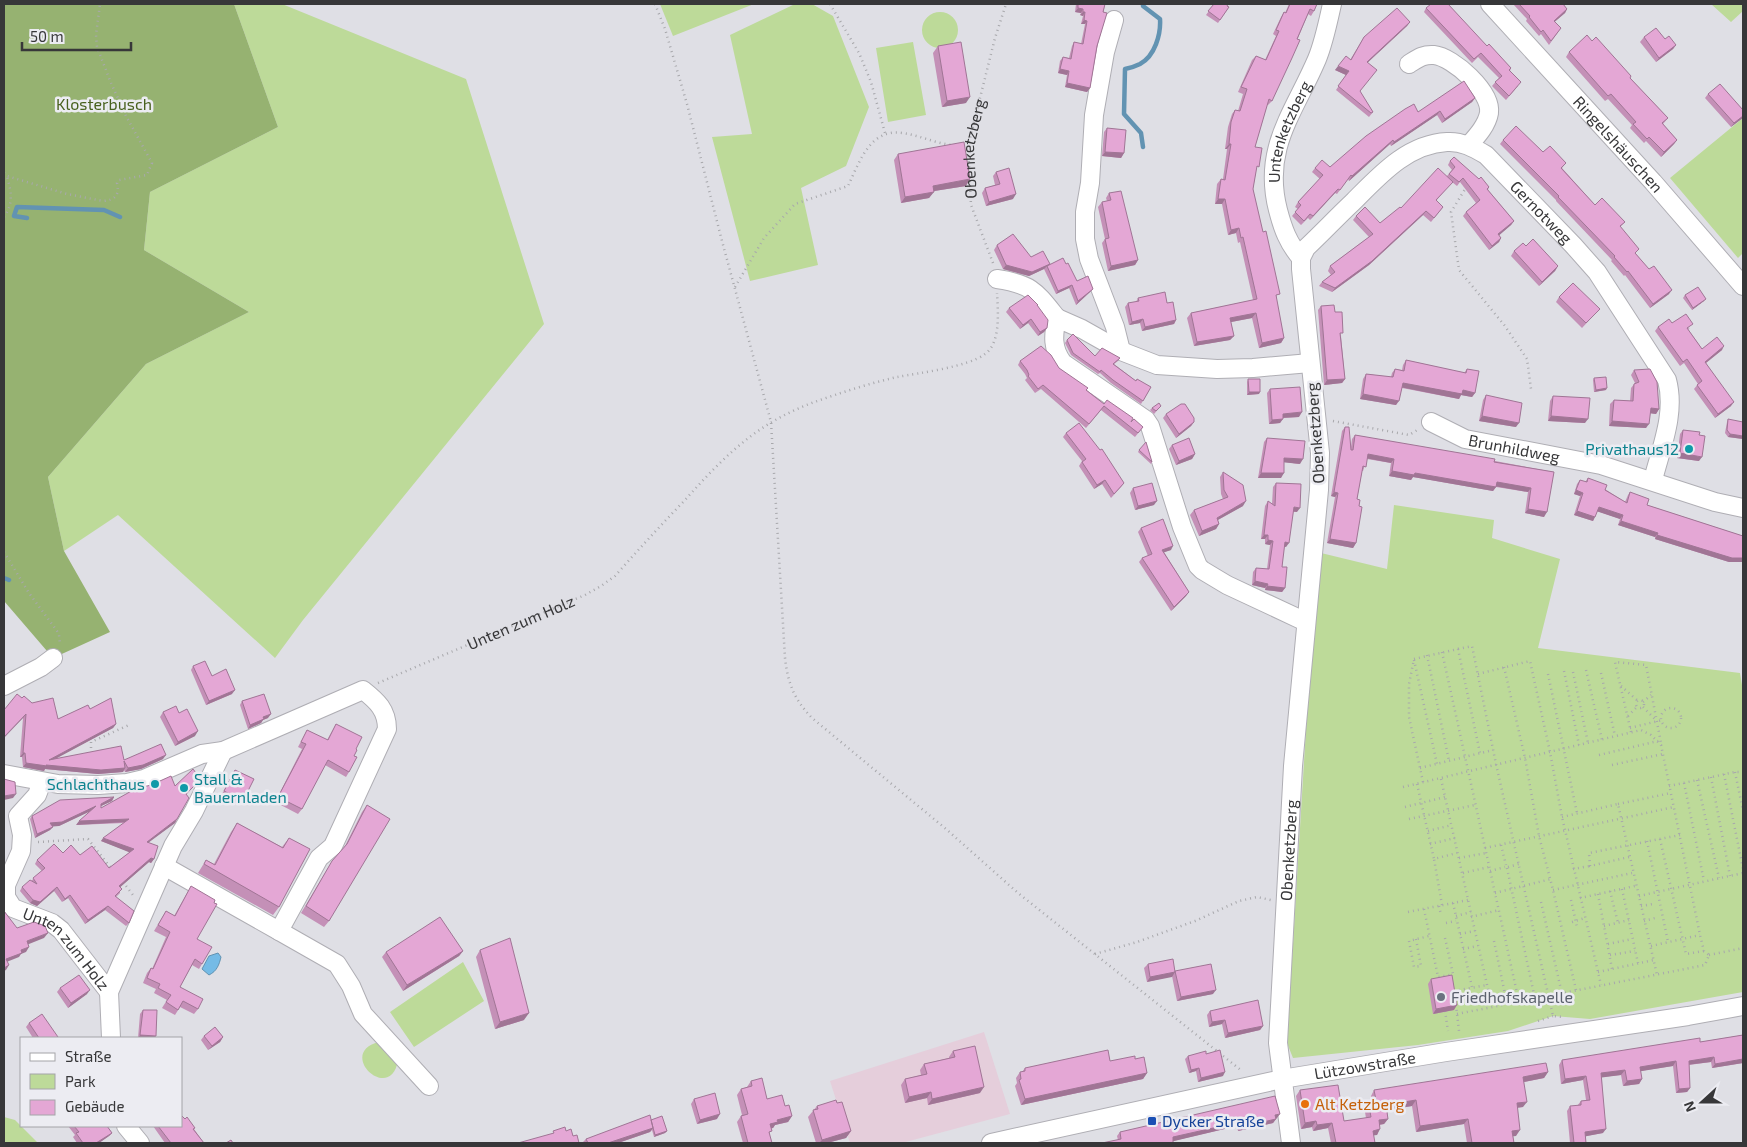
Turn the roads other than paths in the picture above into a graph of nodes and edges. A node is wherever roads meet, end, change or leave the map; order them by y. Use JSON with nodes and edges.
{"nodes":[{"id":1,"x":1332,"y":4,"type":"edge"},
{"id":2,"x":1490,"y":4,"type":"edge"},
{"id":3,"x":1114,"y":20,"type":"dead end"},
{"id":4,"x":1409,"y":64,"type":"dead end"},
{"id":5,"x":1469,"y":145,"type":"junction"},
{"id":6,"x":1301,"y":258,"type":"junction"},
{"id":7,"x":997,"y":279,"type":"road end"},
{"id":8,"x":1743,"y":286,"type":"edge"},
{"id":9,"x":1057,"y":318,"type":"junction"},
{"id":10,"x":1120,"y":351,"type":"junction"},
{"id":11,"x":1310,"y":363,"type":"junction"},
{"id":12,"x":1431,"y":422,"type":"road end"},
{"id":13,"x":1653,"y":480,"type":"junction"},
{"id":14,"x":1743,"y":508,"type":"edge"},
{"id":15,"x":1306,"y":622,"type":"junction"},
{"id":16,"x":53,"y":658,"type":"road end"},
{"id":17,"x":4,"y":686,"type":"edge"},
{"id":18,"x":223,"y":751,"type":"junction"},
{"id":19,"x":4,"y":774,"type":"edge"},
{"id":20,"x":42,"y":782,"type":"junction"},
{"id":21,"x":164,"y":866,"type":"junction"},
{"id":22,"x":5,"y":899,"type":"edge"},
{"id":23,"x":279,"y":931,"type":"junction"},
{"id":24,"x":109,"y":992,"type":"junction"},
{"id":25,"x":1743,"y":1006,"type":"edge"},
{"id":26,"x":111,"y":1037,"type":"edge"},
{"id":27,"x":1282,"y":1079,"type":"junction"},
{"id":28,"x":430,"y":1086,"type":"dead end"},
{"id":29,"x":127,"y":1127,"type":"edge"},
{"id":30,"x":140,"y":1143,"type":"edge"},
{"id":31,"x":991,"y":1143,"type":"edge"},
{"id":32,"x":1291,"y":1143,"type":"edge"}],
"edges":[{"from":1,"to":6,"type":"street","name":"Untenketzberg"},
{"from":2,"to":8,"type":"street","name":"Ringelshäuschen"},
{"from":3,"to":10,"type":"street"},
{"from":4,"to":5,"type":"street"},
{"from":5,"to":6,"type":"street","name":"Gernotweg"},
{"from":5,"to":13,"type":"street","name":"Gernotweg"},
{"from":6,"to":11,"type":"street","name":"Obenketzberg"},
{"from":7,"to":9,"type":"street","name":"Obenketzberg"},
{"from":9,"to":10,"type":"street","name":"Obenketzberg"},
{"from":9,"to":15,"type":"street"},
{"from":10,"to":11,"type":"street","name":"Obenketzberg"},
{"from":11,"to":15,"type":"street","name":"Obenketzberg"},
{"from":12,"to":13,"type":"street","name":"Brunhildweg"},
{"from":13,"to":14,"type":"street","name":"Brunhildweg"},
{"from":15,"to":27,"type":"street","name":"Obenketzberg"},
{"from":16,"to":17,"type":"street"},
{"from":18,"to":20,"type":"street"},
{"from":18,"to":21,"type":"street","name":"Unten zum Holz"},
{"from":18,"to":23,"type":"street"},
{"from":19,"to":20,"type":"street"},
{"from":20,"to":22,"type":"street","name":"Unten zum Holz"},
{"from":21,"to":23,"type":"street"},
{"from":21,"to":24,"type":"street","name":"Unten zum Holz"},
{"from":22,"to":24,"type":"street","name":"Unten zum Holz"},
{"from":23,"to":28,"type":"street"},
{"from":24,"to":26,"type":"street"},
{"from":25,"to":27,"type":"street","name":"Lützowstraße"},
{"from":27,"to":31,"type":"street","name":"Lützowstraße"},
{"from":27,"to":32,"type":"street"},
{"from":29,"to":30,"type":"street"}]}
